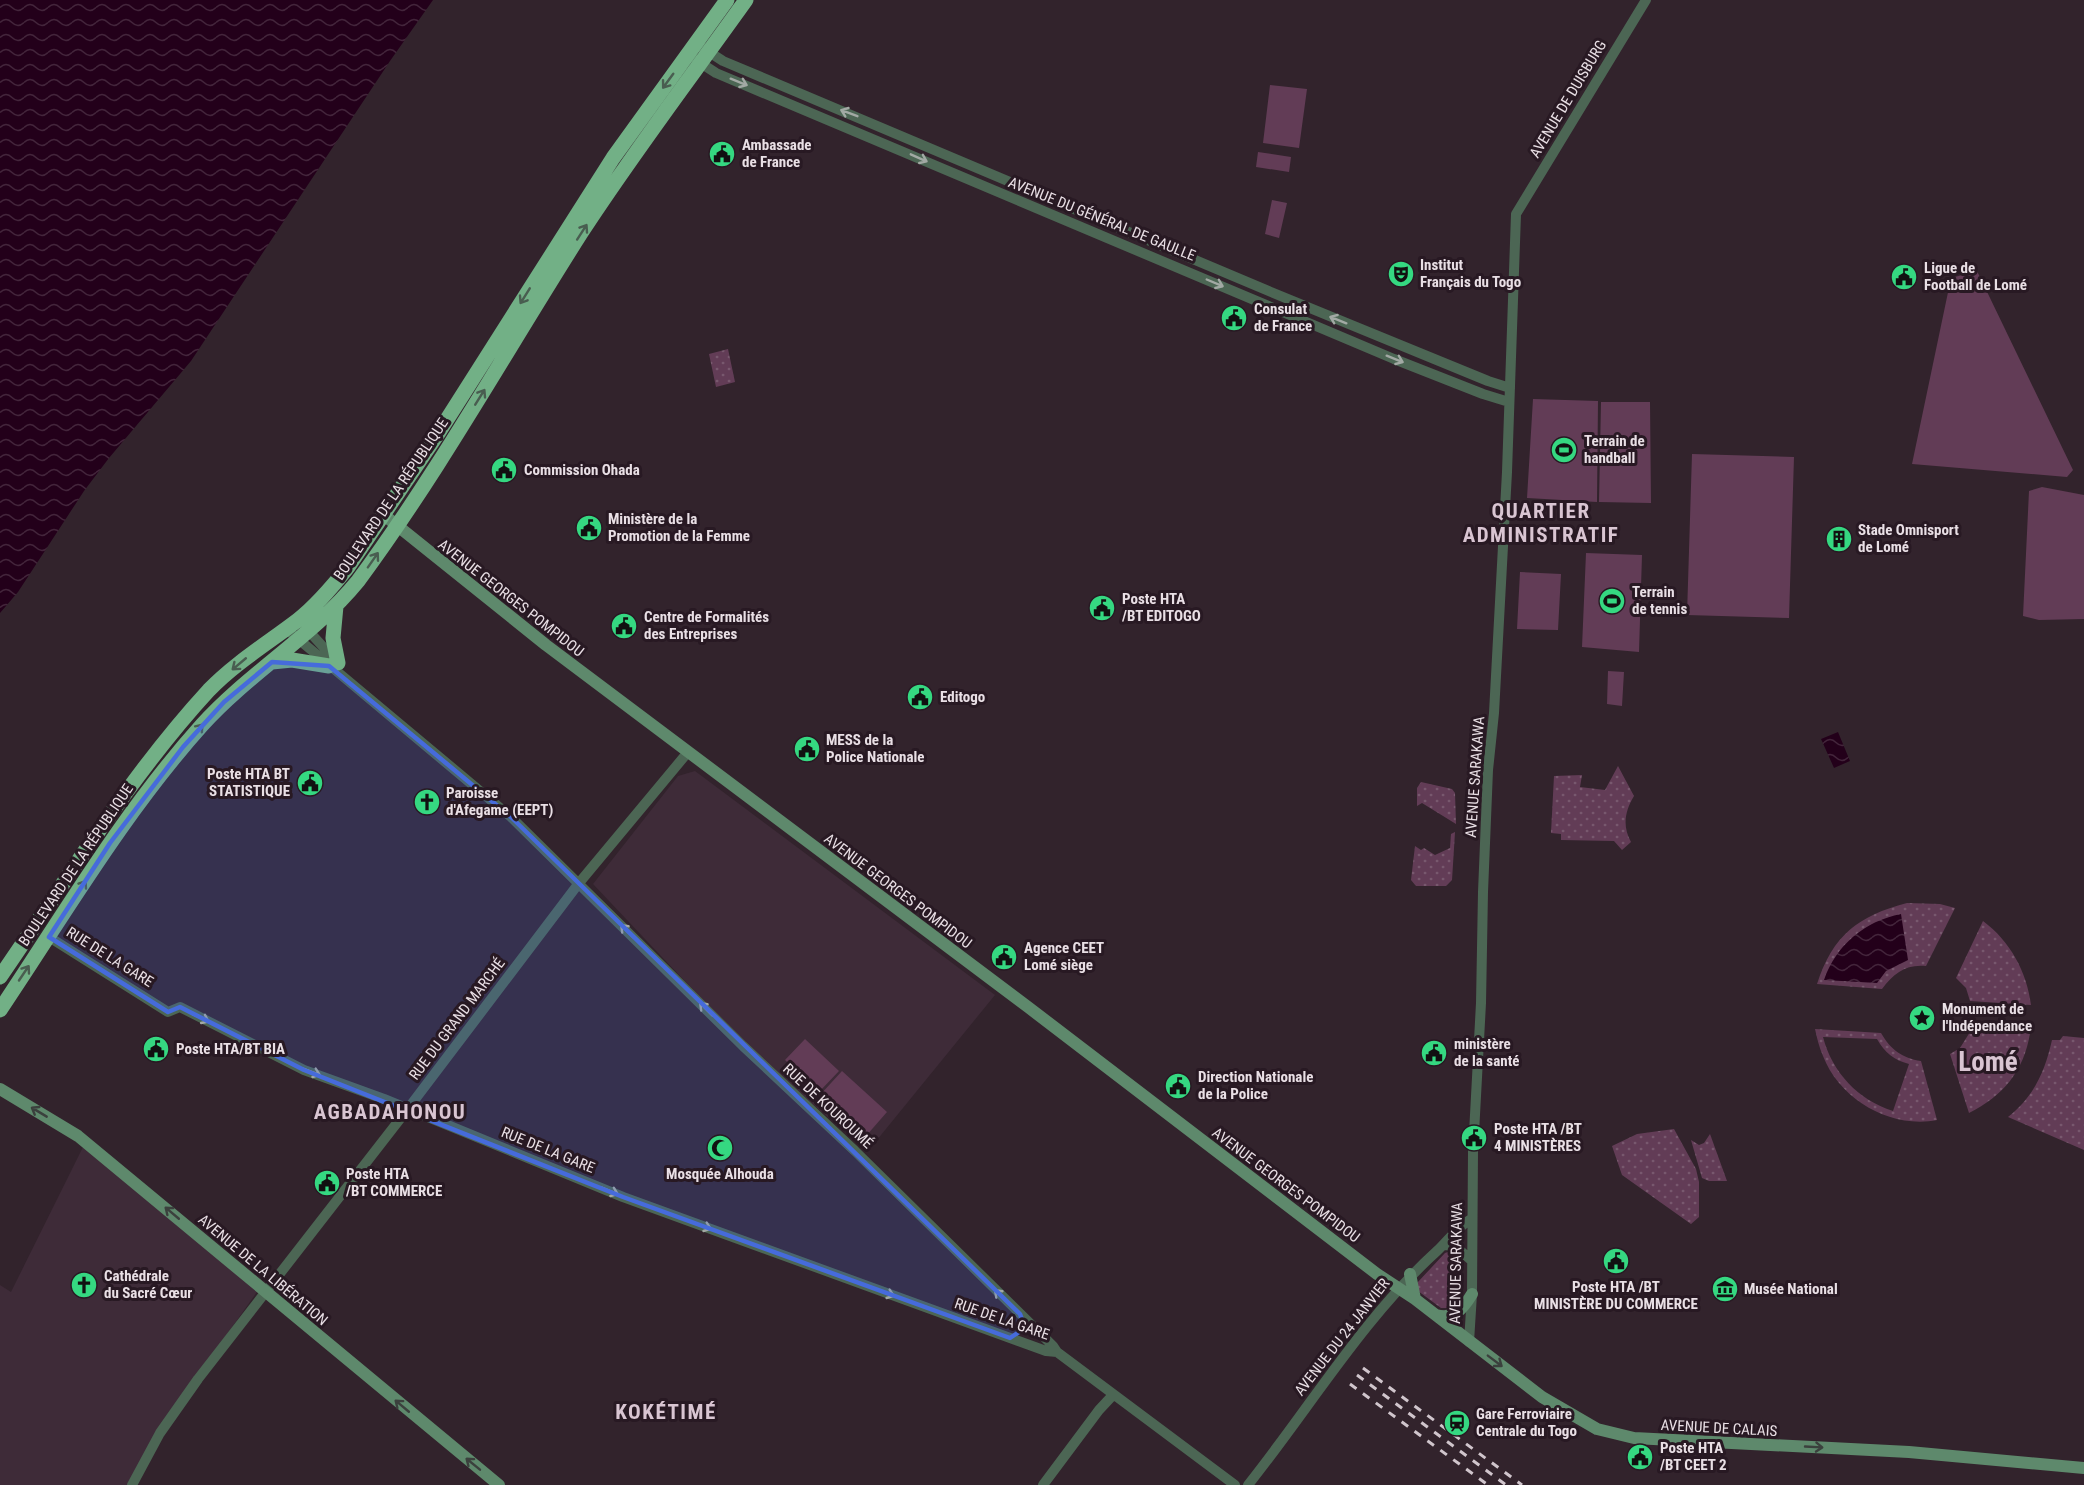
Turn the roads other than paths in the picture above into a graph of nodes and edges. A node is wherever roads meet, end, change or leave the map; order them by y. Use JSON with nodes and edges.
{"nodes":[{"id":1,"x":727,"y":0,"type":"edge"},
{"id":2,"x":746,"y":0,"type":"edge"},
{"id":3,"x":1646,"y":0,"type":"edge"},
{"id":4,"x":692,"y":49,"type":"junction"},
{"id":5,"x":705,"y":58,"type":"junction"},
{"id":6,"x":1516,"y":214,"type":"joint"},
{"id":7,"x":1247,"y":282,"type":"junction"},
{"id":8,"x":1271,"y":292,"type":"junction"},
{"id":9,"x":1243,"y":294,"type":"junction"},
{"id":10,"x":1267,"y":304,"type":"junction"},
{"id":11,"x":1510,"y":388,"type":"junction"},
{"id":12,"x":1509,"y":402,"type":"junction"},
{"id":13,"x":384,"y":515,"type":"junction"},
{"id":14,"x":397,"y":526,"type":"junction"},
{"id":15,"x":336,"y":606,"type":"junction"},
{"id":16,"x":291,"y":624,"type":"junction"},
{"id":17,"x":304,"y":636,"type":"junction"},
{"id":18,"x":272,"y":662,"type":"junction"},
{"id":19,"x":333,"y":665,"type":"junction"},
{"id":20,"x":688,"y":752,"type":"junction"},
{"id":21,"x":579,"y":883,"type":"junction"},
{"id":22,"x":49,"y":937,"type":"junction"},
{"id":23,"x":0,"y":977,"type":"edge"},
{"id":24,"x":0,"y":1010,"type":"edge"},
{"id":25,"x":0,"y":1089,"type":"edge"},
{"id":26,"x":407,"y":1110,"type":"junction"},
{"id":27,"x":1471,"y":1219,"type":"junction"},
{"id":28,"x":1444,"y":1245,"type":"junction"},
{"id":29,"x":1471,"y":1260,"type":"junction"},
{"id":30,"x":1410,"y":1275,"type":"junction"},
{"id":31,"x":1397,"y":1289,"type":"junction"},
{"id":32,"x":266,"y":1292,"type":"junction"},
{"id":33,"x":1472,"y":1294,"type":"junction"},
{"id":34,"x":1415,"y":1299,"type":"junction"},
{"id":35,"x":1020,"y":1314,"type":"junction"},
{"id":36,"x":1435,"y":1315,"type":"junction"},
{"id":37,"x":1010,"y":1338,"type":"junction"},
{"id":38,"x":1469,"y":1342,"type":"junction"},
{"id":39,"x":1057,"y":1352,"type":"junction"},
{"id":40,"x":1113,"y":1395,"type":"junction"},
{"id":41,"x":2084,"y":1468,"type":"edge"},
{"id":42,"x":132,"y":1485,"type":"edge"},
{"id":43,"x":499,"y":1485,"type":"edge"},
{"id":44,"x":1043,"y":1485,"type":"edge"},
{"id":45,"x":1235,"y":1485,"type":"edge"},
{"id":46,"x":1248,"y":1485,"type":"edge"}],
"edges":[{"from":1,"to":4,"type":"highway","name":"BOULEVARD DE LA RÉPUBLIQUE"},
{"from":2,"to":5,"type":"highway","name":"BOULEVARD DE LA RÉPUBLIQUE"},
{"from":3,"to":6,"type":"street","name":"AVENUE DE DUISBURG"},
{"from":4,"to":5,"type":"street","name":"AVENUE DU GÉNÉRAL DE GAULLE"},
{"from":4,"to":13,"type":"highway","name":"BOULEVARD DE LA RÉPUBLIQUE","one_way":true},
{"from":7,"to":5,"type":"street","name":"AVENUE DU GÉNÉRAL DE GAULLE","one_way":true},
{"from":5,"to":9,"type":"street","name":"AVENUE DU GÉNÉRAL DE GAULLE","one_way":true},
{"from":14,"to":5,"type":"highway","name":"BOULEVARD DE LA RÉPUBLIQUE","one_way":true},
{"from":6,"to":11,"type":"street","name":"AVENUE SARAKAWA"},
{"from":7,"to":8,"type":"street","name":"AVENUE DU GÉNÉRAL DE GAULLE"},
{"from":7,"to":9,"type":"street"},
{"from":8,"to":10,"type":"street"},
{"from":11,"to":8,"type":"street","name":"AVENUE DU GÉNÉRAL DE GAULLE","one_way":true},
{"from":9,"to":10,"type":"street","name":"AVENUE DU GÉNÉRAL DE GAULLE"},
{"from":10,"to":12,"type":"street","name":"AVENUE DU GÉNÉRAL DE GAULLE","one_way":true},
{"from":11,"to":12,"type":"street","name":"AVENUE SARAKAWA"},
{"from":12,"to":27,"type":"street","name":"AVENUE SARAKAWA"},
{"from":13,"to":14,"type":"main road","name":"AVENUE GEORGES POMPIDOU"},
{"from":13,"to":16,"type":"highway","name":"BOULEVARD DE LA RÉPUBLIQUE"},
{"from":15,"to":14,"type":"highway","name":"BOULEVARD DE LA RÉPUBLIQUE","one_way":true},
{"from":14,"to":20,"type":"main road","name":"AVENUE GEORGES POMPIDOU"},
{"from":15,"to":17,"type":"highway","name":"BOULEVARD DE LA RÉPUBLIQUE"},
{"from":15,"to":19,"type":"highway"},
{"from":16,"to":17,"type":"street","name":"RUE DE KOUROUMÉ"},
{"from":16,"to":23,"type":"highway","name":"BOULEVARD DE LA RÉPUBLIQUE","one_way":true},
{"from":17,"to":18,"type":"highway","name":"BOULEVARD DE LA RÉPUBLIQUE"},
{"from":17,"to":19,"type":"street","name":"RUE DE KOUROUMÉ"},
{"from":18,"to":19,"type":"highway"},
{"from":22,"to":18,"type":"highway","name":"BOULEVARD DE LA RÉPUBLIQUE","one_way":true},
{"from":19,"to":21,"type":"street","name":"RUE DE KOUROUMÉ"},
{"from":20,"to":21,"type":"street","name":"RUE DU GRAND MARCHÉ"},
{"from":20,"to":31,"type":"main road","name":"AVENUE GEORGES POMPIDOU"},
{"from":21,"to":26,"type":"street","name":"RUE DU GRAND MARCHÉ"},
{"from":35,"to":21,"type":"street","name":"RUE DE KOUROUMÉ","one_way":true},
{"from":24,"to":22,"type":"highway","name":"BOULEVARD DE LA RÉPUBLIQUE","one_way":true},
{"from":22,"to":26,"type":"street","name":"RUE DE LA GARE","one_way":true},
{"from":32,"to":25,"type":"main road","name":"AVENUE DE LA LIBÉRATION","one_way":true},
{"from":26,"to":32,"type":"street","name":"RUE DU GRAND MARCHÉ"},
{"from":26,"to":37,"type":"street","name":"RUE DE LA GARE","one_way":true},
{"from":27,"to":28,"type":"street","name":"AVENUE DU 24 JANVIER"},
{"from":27,"to":29,"type":"street","name":"AVENUE SARAKAWA"},
{"from":28,"to":29,"type":"street"},
{"from":28,"to":30,"type":"street","name":"AVENUE DU 24 JANVIER"},
{"from":29,"to":33,"type":"street","name":"AVENUE SARAKAWA"},
{"from":30,"to":31,"type":"street","name":"AVENUE DU 24 JANVIER"},
{"from":30,"to":34,"type":"main road"},
{"from":31,"to":34,"type":"main road","name":"AVENUE DE CALAIS"},
{"from":31,"to":46,"type":"street","name":"AVENUE DU 24 JANVIER"},
{"from":32,"to":42,"type":"street","name":"RUE DU GRAND MARCHÉ"},
{"from":43,"to":32,"type":"main road","name":"AVENUE DE LA LIBÉRATION","one_way":true},
{"from":33,"to":36,"type":"main road"},
{"from":33,"to":38,"type":"street","name":"AVENUE SARAKAWA"},
{"from":34,"to":36,"type":"main road","name":"AVENUE DE CALAIS"},
{"from":35,"to":37,"type":"street"},
{"from":35,"to":39,"type":"street","name":"RUE DE KOUROUMÉ"},
{"from":36,"to":38,"type":"main road","name":"AVENUE DE CALAIS"},
{"from":37,"to":39,"type":"street","name":"RUE DE LA GARE"},
{"from":38,"to":41,"type":"main road","name":"AVENUE DE CALAIS","one_way":true},
{"from":39,"to":40,"type":"street"},
{"from":40,"to":44,"type":"street"},
{"from":40,"to":45,"type":"street"}]}
